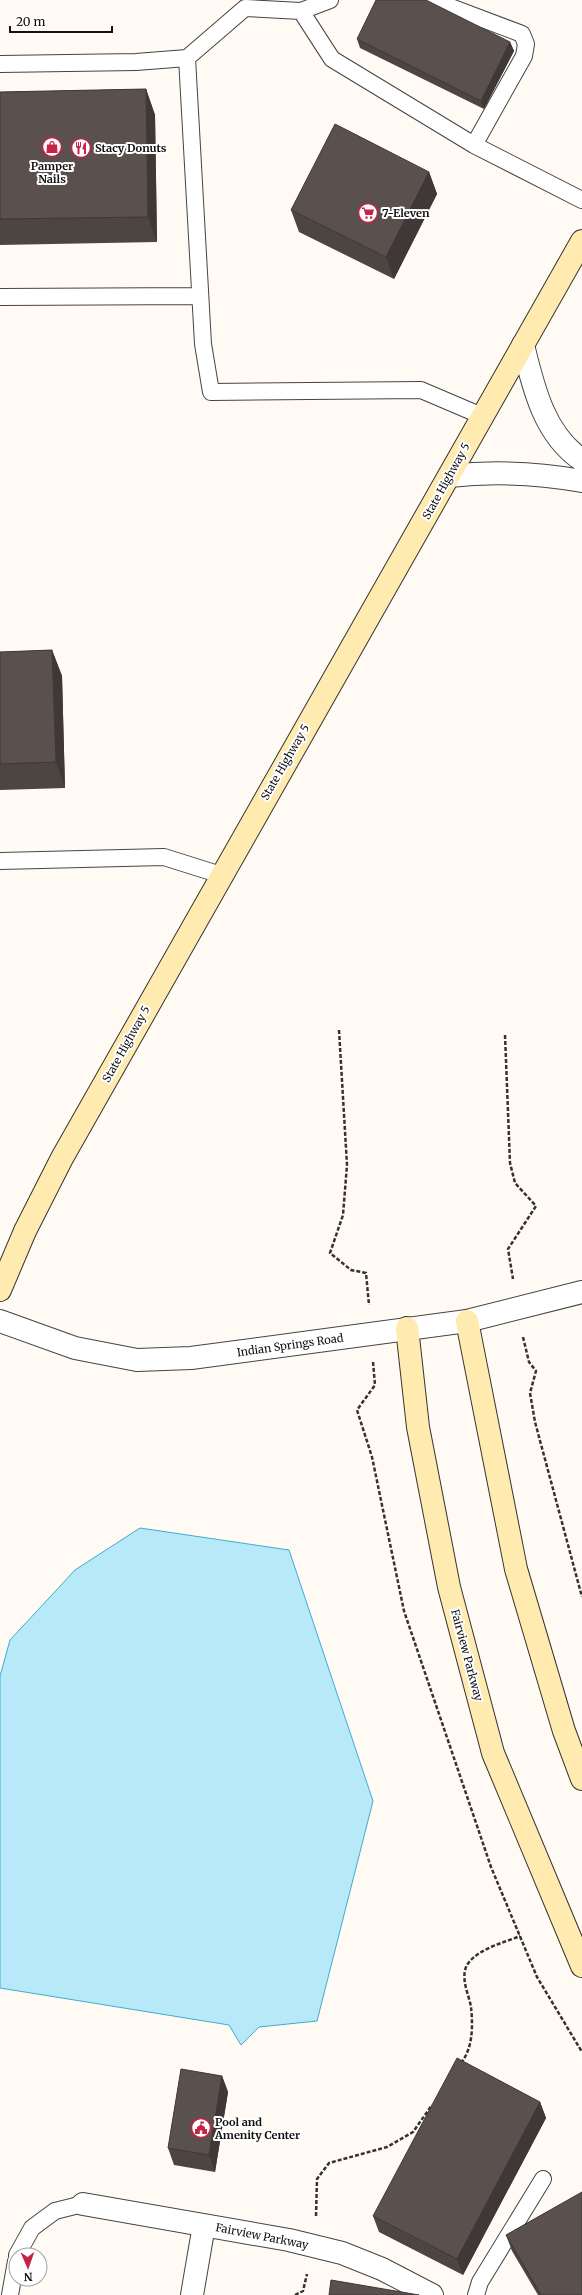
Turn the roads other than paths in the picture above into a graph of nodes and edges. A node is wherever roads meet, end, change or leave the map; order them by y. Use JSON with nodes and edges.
{"nodes":[{"id":1,"x":330,"y":0,"type":"edge"},
{"id":2,"x":432,"y":0,"type":"edge"},
{"id":3,"x":245,"y":4,"type":"edge"},
{"id":4,"x":301,"y":11,"type":"junction"},
{"id":5,"x":187,"y":58,"type":"junction"},
{"id":6,"x":0,"y":64,"type":"edge"},
{"id":7,"x":474,"y":145,"type":"junction"},
{"id":8,"x":582,"y":200,"type":"edge"},
{"id":9,"x":582,"y":241,"type":"edge"},
{"id":10,"x":200,"y":296,"type":"junction"},
{"id":11,"x":0,"y":297,"type":"edge"},
{"id":12,"x":523,"y":345,"type":"junction"},
{"id":13,"x":482,"y":416,"type":"junction"},
{"id":14,"x":582,"y":460,"type":"edge"},
{"id":15,"x":449,"y":476,"type":"junction"},
{"id":16,"x":582,"y":481,"type":"edge"},
{"id":17,"x":0,"y":861,"type":"edge"},
{"id":18,"x":222,"y":875,"type":"junction"},
{"id":19,"x":0,"y":1290,"type":"edge"},
{"id":20,"x":582,"y":1292,"type":"edge"},
{"id":21,"x":0,"y":1321,"type":"edge"},
{"id":22,"x":467,"y":1321,"type":"junction"},
{"id":23,"x":406,"y":1328,"type":"junction"},
{"id":24,"x":582,"y":1780,"type":"edge"},
{"id":25,"x":582,"y":1966,"type":"edge"},
{"id":26,"x":543,"y":2179,"type":"dead end"},
{"id":27,"x":83,"y":2204,"type":"joint"},
{"id":28,"x":204,"y":2225,"type":"junction"},
{"id":29,"x":21,"y":2247,"type":"edge"},
{"id":30,"x":192,"y":2295,"type":"edge"},
{"id":31,"x":432,"y":2295,"type":"edge"},
{"id":32,"x":476,"y":2295,"type":"edge"}],
"edges":[{"from":1,"to":4,"type":"lane"},
{"from":2,"to":7,"type":"lane"},
{"from":3,"to":4,"type":"lane"},
{"from":3,"to":5,"type":"lane"},
{"from":4,"to":7,"type":"lane"},
{"from":5,"to":6,"type":"lane"},
{"from":5,"to":10,"type":"lane"},
{"from":7,"to":8,"type":"lane"},
{"from":9,"to":12,"type":"main road","name":"State Highway 5"},
{"from":10,"to":11,"type":"lane"},
{"from":10,"to":13,"type":"lane"},
{"from":12,"to":13,"type":"main road","name":"State Highway 5"},
{"from":12,"to":14,"type":"street"},
{"from":13,"to":15,"type":"main road","name":"State Highway 5"},
{"from":15,"to":16,"type":"street"},
{"from":15,"to":18,"type":"main road","name":"State Highway 5"},
{"from":17,"to":18,"type":"lane"},
{"from":18,"to":19,"type":"main road","name":"State Highway 5"},
{"from":20,"to":22,"type":"street","name":"Indian Springs Road"},
{"from":21,"to":23,"type":"street","name":"Indian Springs Road"},
{"from":22,"to":23,"type":"street","name":"Indian Springs Road"},
{"from":22,"to":24,"type":"main road"},
{"from":23,"to":25,"type":"main road","name":"Fairview Parkway"},
{"from":26,"to":32,"type":"lane"},
{"from":27,"to":28,"type":"street","name":"Fairview Parkway"},
{"from":27,"to":29,"type":"lane"},
{"from":28,"to":30,"type":"street"},
{"from":28,"to":31,"type":"street","name":"Fairview Parkway"}]}
